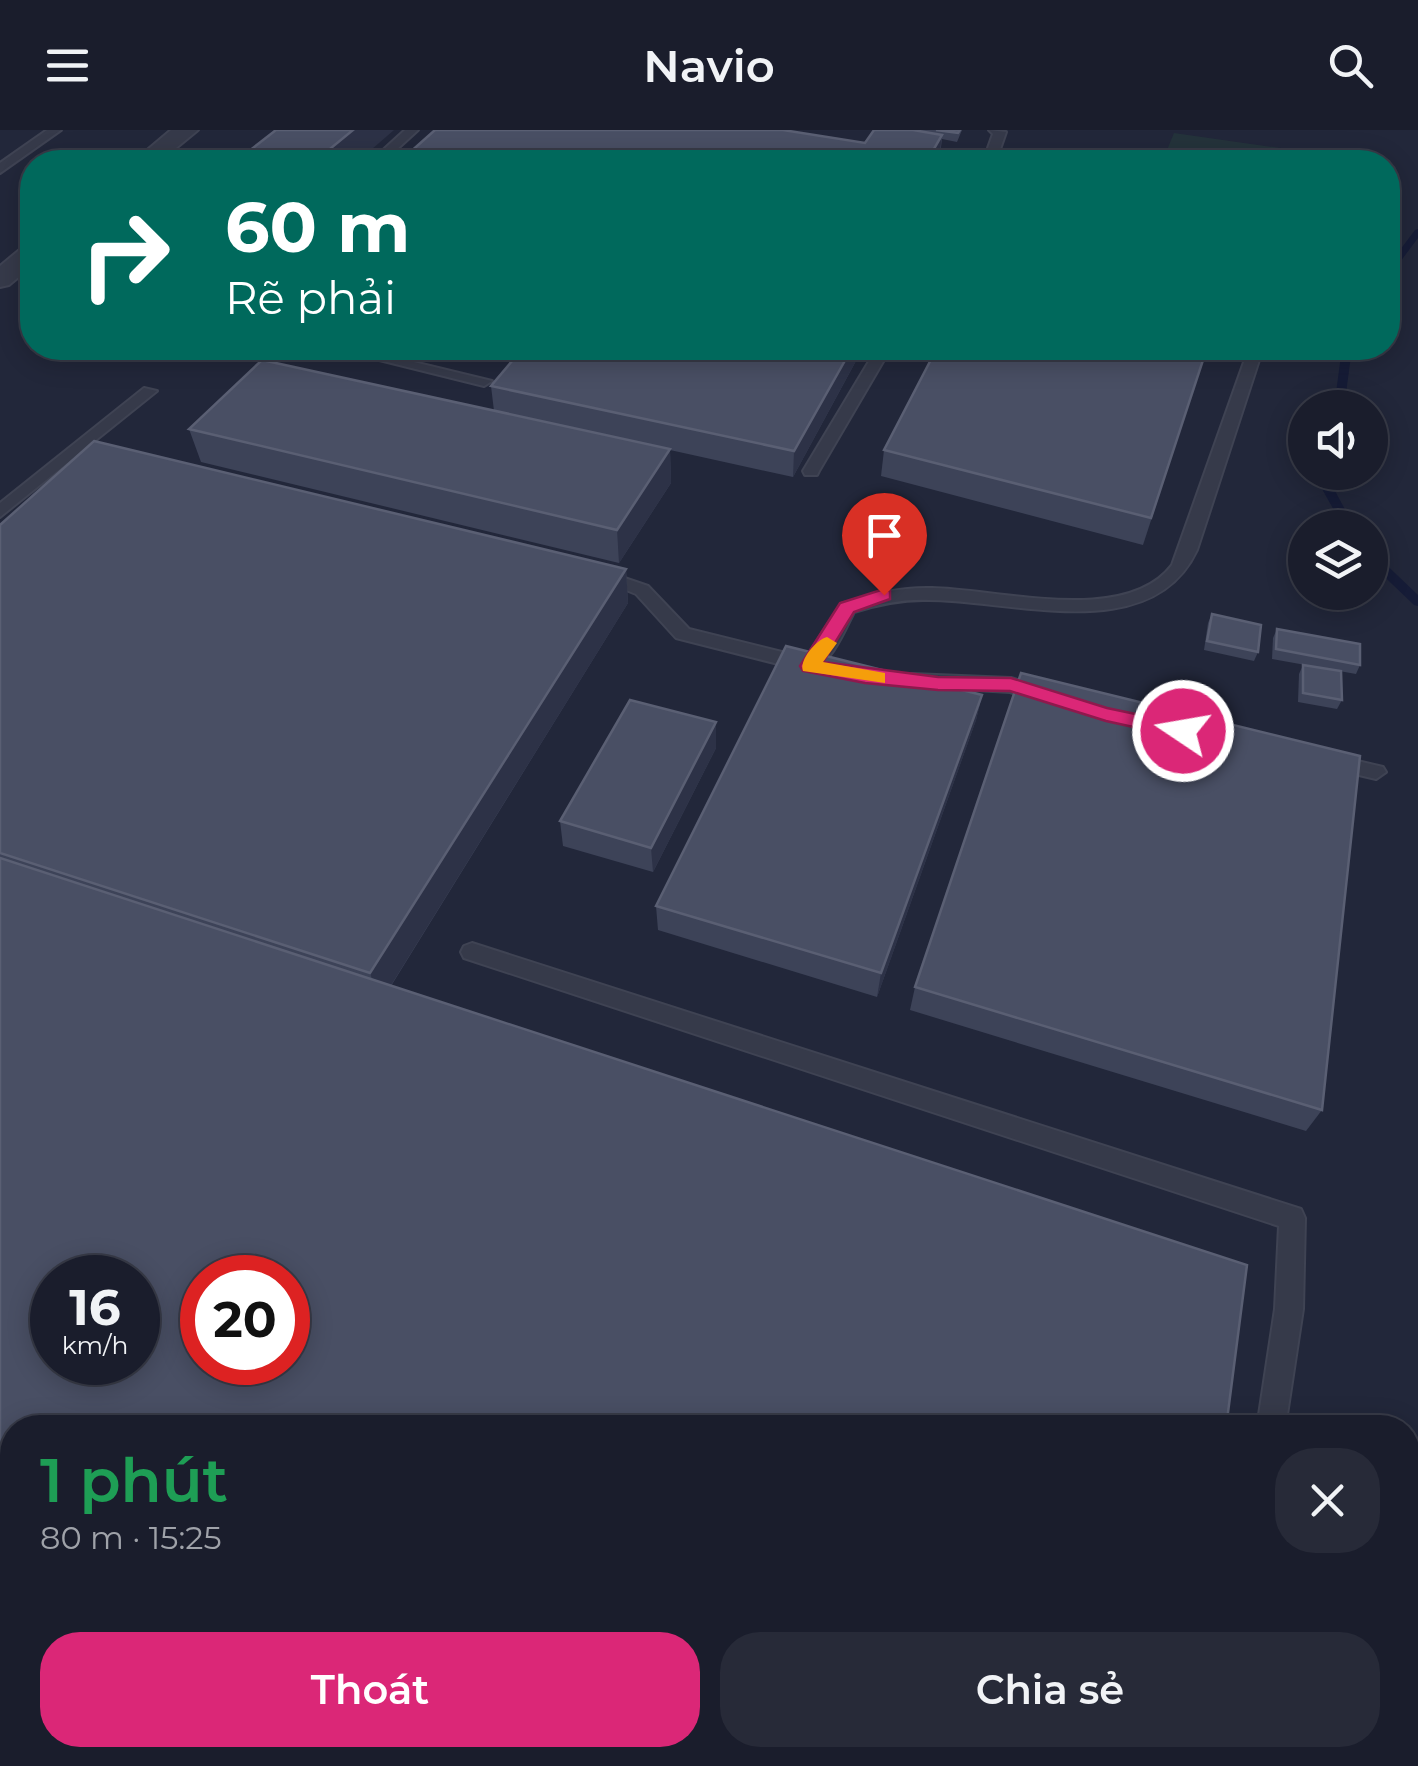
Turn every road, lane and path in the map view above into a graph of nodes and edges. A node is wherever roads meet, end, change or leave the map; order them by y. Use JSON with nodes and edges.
{"nodes":[{"id":1,"x":55,"y":130,"type":"edge"},
{"id":2,"x":186,"y":130,"type":"edge"},
{"id":3,"x":412,"y":130,"type":"edge"},
{"id":4,"x":994,"y":130,"type":"edge"},
{"id":5,"x":26,"y":150,"type":"edge"},
{"id":6,"x":161,"y":150,"type":"edge"},
{"id":7,"x":390,"y":150,"type":"edge"},
{"id":8,"x":994,"y":150,"type":"edge"},
{"id":9,"x":20,"y":263,"type":"edge"},
{"id":10,"x":0,"y":279,"type":"edge"},
{"id":11,"x":391,"y":360,"type":"edge"},
{"id":12,"x":877,"y":360,"type":"edge"},
{"id":13,"x":1252,"y":360,"type":"edge"},
{"id":14,"x":484,"y":381,"type":"dead end"},
{"id":15,"x":150,"y":391,"type":"dead end"},
{"id":16,"x":811,"y":471,"type":"dead end"},
{"id":17,"x":0,"y":512,"type":"edge"},
{"id":18,"x":580,"y":569,"type":"edge"},
{"id":19,"x":883,"y":678,"type":"edge"},
{"id":20,"x":1068,"y":702,"type":"edge"},
{"id":21,"x":1318,"y":759,"type":"edge"},
{"id":22,"x":1376,"y":772,"type":"dead end"},
{"id":23,"x":472,"y":952,"type":"dead end"},
{"id":24,"x":1273,"y":1415,"type":"edge"}],
"edges":[{"from":1,"to":5,"type":"lane"},
{"from":2,"to":6,"type":"street"},
{"from":3,"to":7,"type":"lane"},
{"from":4,"to":8,"type":"lane"},
{"from":9,"to":10,"type":"street"},
{"from":11,"to":14,"type":"lane"},
{"from":12,"to":16,"type":"lane"},
{"from":13,"to":18,"type":"lane"},
{"from":15,"to":17,"type":"lane"},
{"from":19,"to":20,"type":"lane"},
{"from":21,"to":22,"type":"lane"},
{"from":23,"to":24,"type":"lane"}]}
